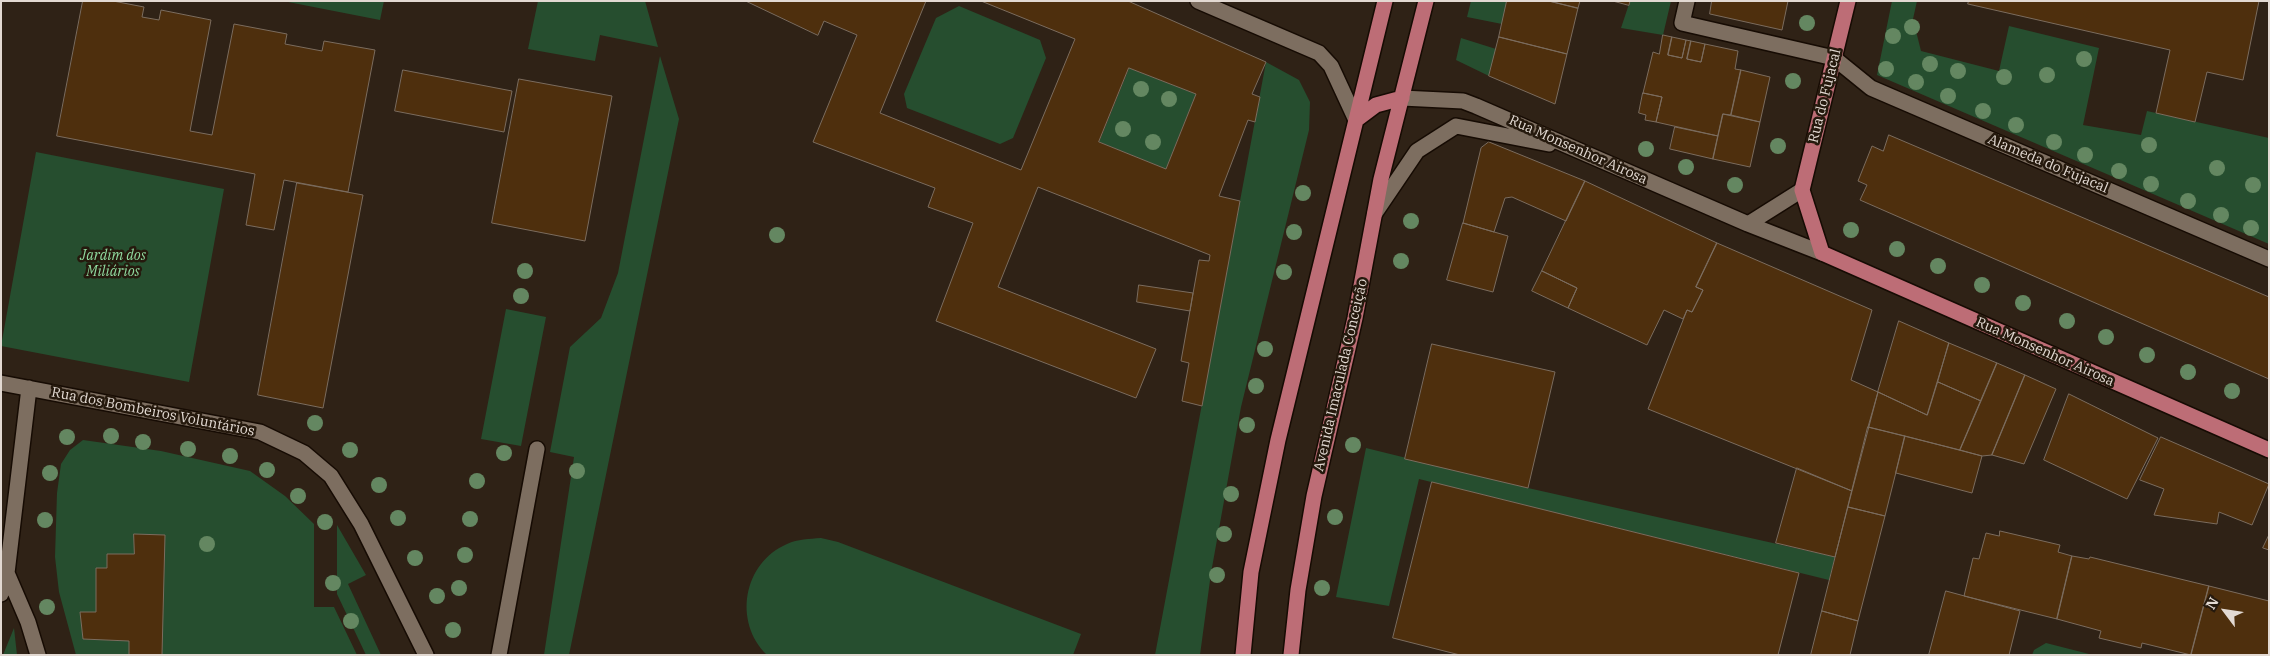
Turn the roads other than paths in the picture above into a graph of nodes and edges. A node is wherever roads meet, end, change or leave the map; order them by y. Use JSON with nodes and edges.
{"nodes":[{"id":1,"x":1198,"y":1,"type":"edge"},
{"id":2,"x":1385,"y":1,"type":"edge"},
{"id":3,"x":1426,"y":1,"type":"edge"},
{"id":4,"x":1687,"y":1,"type":"edge"},
{"id":5,"x":1848,"y":1,"type":"edge"},
{"id":6,"x":1834,"y":58,"type":"junction"},
{"id":7,"x":1402,"y":98,"type":"junction"},
{"id":8,"x":1356,"y":120,"type":"junction"},
{"id":9,"x":1577,"y":149,"type":"junction"},
{"id":10,"x":1802,"y":190,"type":"junction"},
{"id":11,"x":1375,"y":213,"type":"junction"},
{"id":12,"x":1748,"y":224,"type":"junction"},
{"id":13,"x":1822,"y":253,"type":"junction"},
{"id":14,"x":2269,"y":259,"type":"edge"},
{"id":15,"x":1,"y":383,"type":"edge"},
{"id":16,"x":29,"y":388,"type":"junction"},
{"id":17,"x":537,"y":449,"type":"dead end"},
{"id":18,"x":2269,"y":450,"type":"edge"},
{"id":19,"x":7,"y":573,"type":"junction"},
{"id":20,"x":1,"y":594,"type":"edge"},
{"id":21,"x":38,"y":655,"type":"edge"},
{"id":22,"x":426,"y":655,"type":"edge"},
{"id":23,"x":499,"y":655,"type":"edge"},
{"id":24,"x":1243,"y":655,"type":"edge"},
{"id":25,"x":1291,"y":655,"type":"edge"}],
"edges":[{"from":1,"to":8,"type":"street"},
{"from":2,"to":8,"type":"main road"},
{"from":3,"to":7,"type":"main road","name":"Avenida Imaculada Conceição"},
{"from":4,"to":6,"type":"street"},
{"from":5,"to":6,"type":"main road","name":"Rua do Fujacal"},
{"from":6,"to":10,"type":"main road","name":"Rua do Fujacal"},
{"from":6,"to":14,"type":"street","name":"Alameda do Fujacal"},
{"from":7,"to":8,"type":"main road"},
{"from":7,"to":9,"type":"street","name":"Rua Monsenhor Airosa"},
{"from":7,"to":11,"type":"main road","name":"Avenida Imaculada Conceição"},
{"from":8,"to":24,"type":"main road"},
{"from":9,"to":11,"type":"street"},
{"from":9,"to":12,"type":"street","name":"Rua Monsenhor Airosa"},
{"from":10,"to":12,"type":"street"},
{"from":10,"to":13,"type":"main road"},
{"from":11,"to":25,"type":"main road","name":"Avenida Imaculada Conceição"},
{"from":12,"to":13,"type":"street","name":"Rua Monsenhor Airosa"},
{"from":13,"to":18,"type":"main road","name":"Rua Monsenhor Airosa"},
{"from":15,"to":16,"type":"street","name":"Rua dos Bombeiros Voluntários"},
{"from":16,"to":19,"type":"street"},
{"from":16,"to":22,"type":"street","name":"Rua dos Bombeiros Voluntários"},
{"from":17,"to":23,"type":"street"},
{"from":19,"to":20,"type":"street"},
{"from":19,"to":21,"type":"street"}]}
